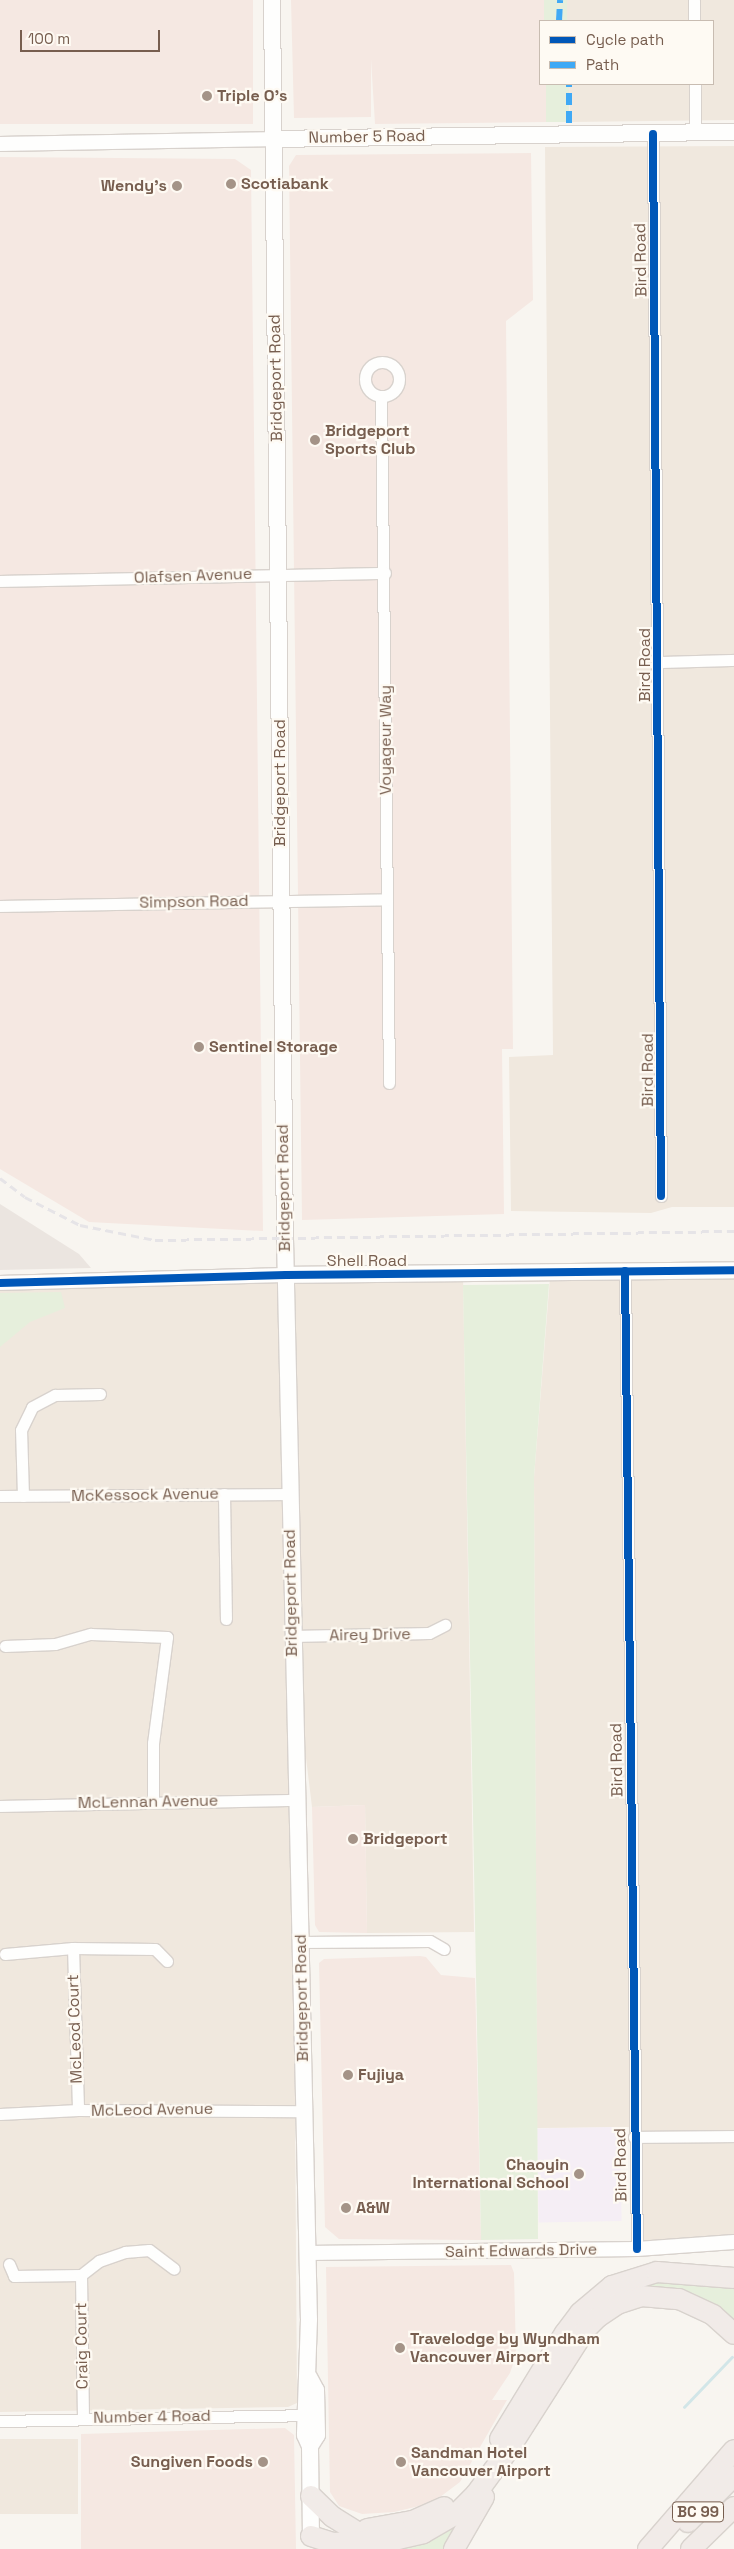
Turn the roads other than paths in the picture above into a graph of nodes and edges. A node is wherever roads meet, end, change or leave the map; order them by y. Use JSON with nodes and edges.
{"nodes":[{"id":1,"x":272,"y":0,"type":"edge"},
{"id":2,"x":694,"y":0,"type":"edge"},
{"id":3,"x":694,"y":20,"type":"edge"},
{"id":4,"x":695,"y":85,"type":"edge"},
{"id":5,"x":734,"y":132,"type":"edge"},
{"id":6,"x":695,"y":133,"type":"junction"},
{"id":7,"x":653,"y":134,"type":"junction"},
{"id":8,"x":273,"y":139,"type":"junction"},
{"id":9,"x":0,"y":144,"type":"edge"},
{"id":10,"x":381,"y":396,"type":"dead end"},
{"id":11,"x":385,"y":573,"type":"junction"},
{"id":12,"x":279,"y":574,"type":"junction"},
{"id":13,"x":0,"y":581,"type":"edge"},
{"id":14,"x":734,"y":660,"type":"edge"},
{"id":15,"x":658,"y":662,"type":"junction"},
{"id":16,"x":388,"y":898,"type":"junction"},
{"id":17,"x":281,"y":901,"type":"junction"},
{"id":18,"x":0,"y":906,"type":"edge"},
{"id":19,"x":389,"y":1083,"type":"dead end"},
{"id":20,"x":661,"y":1196,"type":"dead end"},
{"id":21,"x":734,"y":1270,"type":"edge"},
{"id":22,"x":625,"y":1271,"type":"junction"},
{"id":23,"x":286,"y":1275,"type":"junction"},
{"id":24,"x":0,"y":1283,"type":"edge"},
{"id":25,"x":100,"y":1394,"type":"dead end"},
{"id":26,"x":224,"y":1494,"type":"junction"},
{"id":27,"x":289,"y":1494,"type":"junction"},
{"id":28,"x":0,"y":1496,"type":"edge"},
{"id":29,"x":23,"y":1496,"type":"junction"},
{"id":30,"x":226,"y":1619,"type":"dead end"},
{"id":31,"x":445,"y":1625,"type":"dead end"},
{"id":32,"x":292,"y":1636,"type":"junction"},
{"id":33,"x":5,"y":1646,"type":"dead end"},
{"id":34,"x":295,"y":1800,"type":"junction"},
{"id":35,"x":154,"y":1802,"type":"junction"},
{"id":36,"x":0,"y":1806,"type":"edge"},
{"id":37,"x":301,"y":1942,"type":"junction"},
{"id":38,"x":73,"y":1948,"type":"junction"},
{"id":39,"x":444,"y":1948,"type":"dead end"},
{"id":40,"x":5,"y":1954,"type":"dead end"},
{"id":41,"x":167,"y":1961,"type":"dead end"},
{"id":42,"x":78,"y":2110,"type":"junction"},
{"id":43,"x":304,"y":2111,"type":"junction"},
{"id":44,"x":0,"y":2114,"type":"edge"},
{"id":45,"x":734,"y":2136,"type":"edge"},
{"id":46,"x":634,"y":2137,"type":"junction"},
{"id":47,"x":734,"y":2242,"type":"edge"},
{"id":48,"x":637,"y":2249,"type":"junction"},
{"id":49,"x":307,"y":2253,"type":"junction"},
{"id":50,"x":9,"y":2264,"type":"dead end"},
{"id":51,"x":174,"y":2269,"type":"dead end"},
{"id":52,"x":81,"y":2274,"type":"junction"},
{"id":53,"x":734,"y":2278,"type":"edge"},
{"id":54,"x":734,"y":2334,"type":"edge"},
{"id":55,"x":309,"y":2377,"type":"junction"},
{"id":56,"x":305,"y":2415,"type":"junction"},
{"id":57,"x":83,"y":2418,"type":"junction"},
{"id":58,"x":0,"y":2422,"type":"edge"},
{"id":59,"x":310,"y":2446,"type":"junction"},
{"id":60,"x":510,"y":2449,"type":"junction"},
{"id":61,"x":734,"y":2450,"type":"edge"},
{"id":62,"x":734,"y":2476,"type":"edge"},
{"id":63,"x":311,"y":2496,"type":"junction"},
{"id":64,"x":734,"y":2507,"type":"edge"},
{"id":65,"x":311,"y":2536,"type":"joint"},
{"id":66,"x":358,"y":2541,"type":"edge"},
{"id":67,"x":454,"y":2549,"type":"edge"},
{"id":68,"x":648,"y":2549,"type":"edge"},
{"id":69,"x":662,"y":2549,"type":"edge"},
{"id":70,"x":692,"y":2549,"type":"edge"}],
"edges":[{"from":1,"to":8,"type":"main road","name":"Bridgeport Road"},
{"from":2,"to":3,"type":"street"},
{"from":4,"to":6,"type":"street"},
{"from":5,"to":6,"type":"main road","name":"Number 5 Road"},
{"from":6,"to":7,"type":"main road","name":"Number 5 Road"},
{"from":7,"to":8,"type":"main road","name":"Number 5 Road"},
{"from":7,"to":15,"type":"street","name":"Bird Road"},
{"from":8,"to":9,"type":"street","name":"Number 5 Road"},
{"from":8,"to":12,"type":"main road","name":"Bridgeport Road"},
{"from":10,"to":11,"type":"street","name":"Voyageur Way"},
{"from":11,"to":12,"type":"street","name":"Olafsen Avenue"},
{"from":11,"to":16,"type":"street","name":"Voyageur Way"},
{"from":12,"to":13,"type":"street","name":"Olafsen Avenue"},
{"from":12,"to":17,"type":"main road","name":"Bridgeport Road"},
{"from":14,"to":15,"type":"street"},
{"from":15,"to":20,"type":"street","name":"Bird Road"},
{"from":16,"to":17,"type":"street","name":"Simpson Road"},
{"from":16,"to":19,"type":"street","name":"Voyageur Way"},
{"from":17,"to":18,"type":"street","name":"Simpson Road"},
{"from":17,"to":23,"type":"main road","name":"Bridgeport Road"},
{"from":21,"to":22,"type":"main road","name":"Shell Road"},
{"from":22,"to":23,"type":"main road","name":"Shell Road"},
{"from":22,"to":46,"type":"street","name":"Bird Road"},
{"from":23,"to":24,"type":"street","name":"Shell Road"},
{"from":23,"to":27,"type":"main road","name":"Bridgeport Road"},
{"from":25,"to":29,"type":"street"},
{"from":26,"to":27,"type":"street","name":"McKessock Avenue"},
{"from":26,"to":29,"type":"street","name":"McKessock Avenue"},
{"from":26,"to":30,"type":"street"},
{"from":27,"to":32,"type":"main road","name":"Bridgeport Road"},
{"from":28,"to":29,"type":"street","name":"McKessock Avenue"},
{"from":31,"to":32,"type":"street","name":"Airey Drive"},
{"from":32,"to":34,"type":"main road","name":"Bridgeport Road"},
{"from":33,"to":35,"type":"street"},
{"from":34,"to":35,"type":"street","name":"McLennan Avenue"},
{"from":34,"to":37,"type":"main road","name":"Bridgeport Road"},
{"from":35,"to":36,"type":"street","name":"McLennan Avenue"},
{"from":37,"to":39,"type":"street"},
{"from":37,"to":43,"type":"main road","name":"Bridgeport Road"},
{"from":38,"to":40,"type":"street"},
{"from":38,"to":41,"type":"street"},
{"from":38,"to":42,"type":"street","name":"McLeod Court"},
{"from":42,"to":43,"type":"street","name":"McLeod Avenue"},
{"from":42,"to":44,"type":"street","name":"McLeod Avenue"},
{"from":43,"to":49,"type":"main road","name":"Bridgeport Road"},
{"from":45,"to":46,"type":"street"},
{"from":46,"to":48,"type":"street","name":"Bird Road"},
{"from":47,"to":48,"type":"street","name":"Saint Edwards Drive"},
{"from":48,"to":49,"type":"street","name":"Saint Edwards Drive"},
{"from":49,"to":55,"type":"main road","name":"Bridgeport Road"},
{"from":50,"to":52,"type":"street"},
{"from":51,"to":52,"type":"street"},
{"from":52,"to":57,"type":"street","name":"Craig Court"},
{"from":53,"to":66,"type":"highway"},
{"from":54,"to":60,"type":"highway"},
{"from":55,"to":56,"type":"main road","name":"Bridgeport Road"},
{"from":55,"to":59,"type":"main road","name":"Bridgeport Road"},
{"from":56,"to":57,"type":"street","name":"Number 4 Road"},
{"from":56,"to":59,"type":"main road","name":"Bridgeport Road"},
{"from":57,"to":58,"type":"street","name":"Number 4 Road"},
{"from":59,"to":63,"type":"main road","name":"Bridgeport Road"},
{"from":60,"to":66,"type":"highway"},
{"from":60,"to":67,"type":"highway"},
{"from":61,"to":68,"type":"highway"},
{"from":62,"to":69,"type":"highway","number":"BC 99"},
{"from":63,"to":65,"type":"main road","name":"Bridgeport Road"},
{"from":63,"to":66,"type":"highway"},
{"from":64,"to":70,"type":"highway","number":"BC 99"},
{"from":65,"to":66,"type":"highway"}]}
